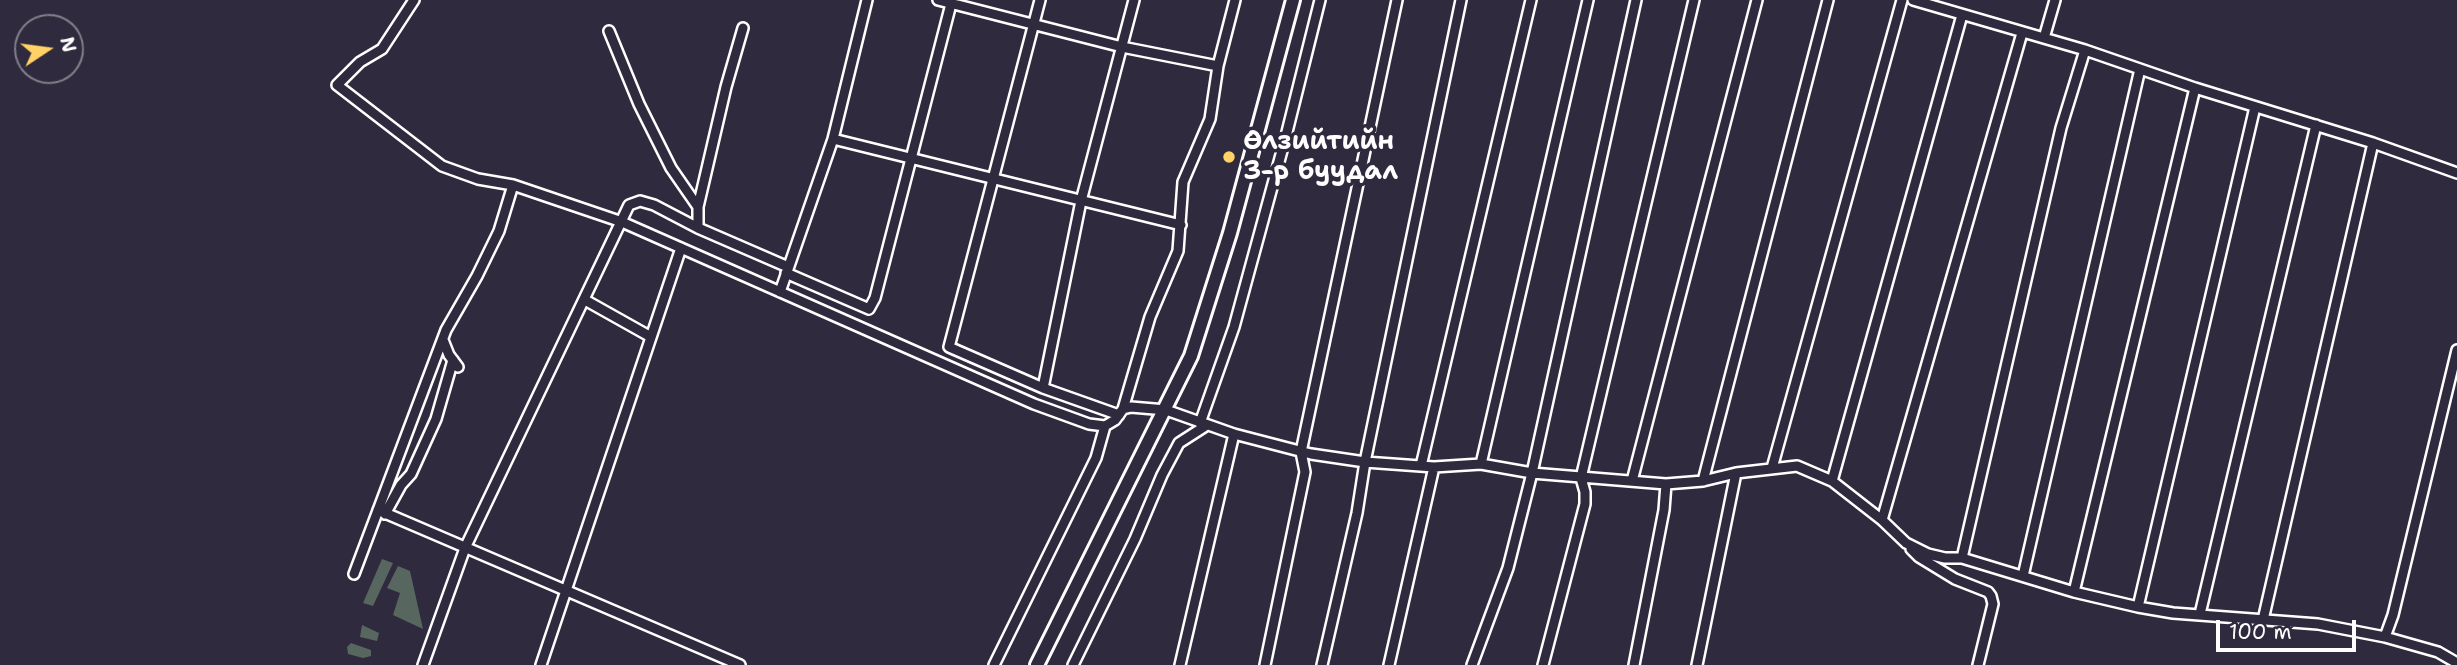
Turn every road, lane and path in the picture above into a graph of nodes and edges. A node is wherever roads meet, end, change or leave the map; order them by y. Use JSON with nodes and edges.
{"nodes":[{"id":1,"x":414,"y":0,"type":"edge"},
{"id":2,"x":867,"y":0,"type":"edge"},
{"id":3,"x":938,"y":0,"type":"edge"},
{"id":4,"x":1040,"y":0,"type":"edge"},
{"id":5,"x":1134,"y":0,"type":"edge"},
{"id":6,"x":1235,"y":0,"type":"edge"},
{"id":7,"x":1293,"y":0,"type":"edge"},
{"id":8,"x":1320,"y":0,"type":"edge"},
{"id":9,"x":1397,"y":0,"type":"edge"},
{"id":10,"x":1461,"y":0,"type":"edge"},
{"id":11,"x":1531,"y":0,"type":"edge"},
{"id":12,"x":1588,"y":0,"type":"edge"},
{"id":13,"x":1636,"y":0,"type":"edge"},
{"id":14,"x":1694,"y":0,"type":"edge"},
{"id":15,"x":1757,"y":0,"type":"edge"},
{"id":16,"x":1828,"y":0,"type":"edge"},
{"id":17,"x":1902,"y":0,"type":"edge"},
{"id":18,"x":1913,"y":0,"type":"edge"},
{"id":19,"x":2054,"y":0,"type":"edge"},
{"id":20,"x":951,"y":2,"type":"edge"},
{"id":21,"x":1962,"y":15,"type":"junction"},
{"id":22,"x":1034,"y":25,"type":"junction"},
{"id":23,"x":743,"y":28,"type":"dead end"},
{"id":24,"x":609,"y":31,"type":"dead end"},
{"id":25,"x":2022,"y":33,"type":"junction"},
{"id":26,"x":2043,"y":38,"type":"junction"},
{"id":27,"x":1122,"y":47,"type":"junction"},
{"id":28,"x":2085,"y":50,"type":"junction"},
{"id":29,"x":1218,"y":66,"type":"junction"},
{"id":30,"x":2140,"y":69,"type":"junction"},
{"id":31,"x":2195,"y":88,"type":"junction"},
{"id":32,"x":2255,"y":107,"type":"junction"},
{"id":33,"x":2316,"y":125,"type":"junction"},
{"id":34,"x":833,"y":139,"type":"junction"},
{"id":35,"x":2373,"y":143,"type":"junction"},
{"id":36,"x":911,"y":159,"type":"junction"},
{"id":37,"x":2457,"y":173,"type":"edge"},
{"id":38,"x":992,"y":180,"type":"junction"},
{"id":39,"x":513,"y":185,"type":"junction"},
{"id":40,"x":1081,"y":201,"type":"junction"},
{"id":41,"x":698,"y":207,"type":"junction"},
{"id":42,"x":622,"y":222,"type":"junction"},
{"id":43,"x":1181,"y":225,"type":"junction"},
{"id":44,"x":698,"y":228,"type":"junction"},
{"id":45,"x":681,"y":248,"type":"junction"},
{"id":46,"x":787,"y":271,"type":"junction"},
{"id":47,"x":780,"y":292,"type":"junction"},
{"id":48,"x":585,"y":300,"type":"junction"},
{"id":49,"x":651,"y":337,"type":"junction"},
{"id":50,"x":443,"y":340,"type":"junction"},
{"id":51,"x":2457,"y":350,"type":"edge"},
{"id":52,"x":1043,"y":387,"type":"junction"},
{"id":53,"x":1166,"y":410,"type":"junction"},
{"id":54,"x":1121,"y":412,"type":"junction"},
{"id":55,"x":1204,"y":424,"type":"junction"},
{"id":56,"x":1105,"y":426,"type":"junction"},
{"id":57,"x":1234,"y":434,"type":"junction"},
{"id":58,"x":1301,"y":452,"type":"junction"},
{"id":59,"x":1365,"y":462,"type":"junction"},
{"id":60,"x":1481,"y":464,"type":"junction"},
{"id":61,"x":1421,"y":466,"type":"junction"},
{"id":62,"x":1433,"y":467,"type":"junction"},
{"id":63,"x":1772,"y":468,"type":"junction"},
{"id":64,"x":1532,"y":473,"type":"junction"},
{"id":65,"x":1735,"y":473,"type":"junction"},
{"id":66,"x":1581,"y":478,"type":"junction"},
{"id":67,"x":1632,"y":481,"type":"junction"},
{"id":68,"x":1703,"y":481,"type":"junction"},
{"id":69,"x":1832,"y":481,"type":"junction"},
{"id":70,"x":1666,"y":484,"type":"junction"},
{"id":71,"x":382,"y":512,"type":"junction"},
{"id":72,"x":1882,"y":520,"type":"junction"},
{"id":73,"x":1906,"y":543,"type":"junction"},
{"id":74,"x":465,"y":548,"type":"junction"},
{"id":75,"x":1962,"y":558,"type":"junction"},
{"id":76,"x":354,"y":574,"type":"dead end"},
{"id":77,"x":2024,"y":576,"type":"junction"},
{"id":78,"x":565,"y":591,"type":"junction"},
{"id":79,"x":2074,"y":592,"type":"junction"},
{"id":80,"x":2138,"y":607,"type":"junction"},
{"id":81,"x":2200,"y":614,"type":"junction"},
{"id":82,"x":2263,"y":620,"type":"junction"},
{"id":83,"x":2385,"y":637,"type":"junction"},
{"id":84,"x":2457,"y":663,"type":"edge"},
{"id":85,"x":422,"y":665,"type":"edge"},
{"id":86,"x":541,"y":665,"type":"edge"},
{"id":87,"x":740,"y":665,"type":"edge"},
{"id":88,"x":994,"y":665,"type":"edge"},
{"id":89,"x":1037,"y":665,"type":"edge"},
{"id":90,"x":1073,"y":665,"type":"edge"},
{"id":91,"x":1180,"y":665,"type":"edge"},
{"id":92,"x":1265,"y":665,"type":"edge"},
{"id":93,"x":1322,"y":665,"type":"edge"},
{"id":94,"x":1389,"y":665,"type":"edge"},
{"id":95,"x":1472,"y":665,"type":"edge"},
{"id":96,"x":1543,"y":665,"type":"edge"},
{"id":97,"x":1634,"y":665,"type":"edge"},
{"id":98,"x":1698,"y":665,"type":"edge"},
{"id":99,"x":1978,"y":665,"type":"edge"}],
"edges":[{"from":1,"to":39,"type":"street"},
{"from":2,"to":34,"type":"street"},
{"from":3,"to":20,"type":"street"},
{"from":4,"to":22,"type":"street"},
{"from":5,"to":27,"type":"street"},
{"from":6,"to":29,"type":"street"},
{"from":7,"to":53,"type":"main road"},
{"from":8,"to":55,"type":"street"},
{"from":9,"to":58,"type":"street"},
{"from":10,"to":59,"type":"street"},
{"from":11,"to":61,"type":"street"},
{"from":12,"to":60,"type":"street"},
{"from":13,"to":64,"type":"street"},
{"from":14,"to":66,"type":"street"},
{"from":15,"to":67,"type":"street"},
{"from":16,"to":68,"type":"street"},
{"from":17,"to":63,"type":"street"},
{"from":18,"to":21,"type":"street"},
{"from":19,"to":26,"type":"street"},
{"from":20,"to":22,"type":"street"},
{"from":20,"to":36,"type":"street"},
{"from":21,"to":25,"type":"street"},
{"from":21,"to":69,"type":"street"},
{"from":22,"to":27,"type":"street"},
{"from":22,"to":38,"type":"street"},
{"from":23,"to":41,"type":"street"},
{"from":24,"to":41,"type":"street"},
{"from":25,"to":26,"type":"street"},
{"from":25,"to":72,"type":"street"},
{"from":26,"to":28,"type":"street"},
{"from":27,"to":29,"type":"street"},
{"from":27,"to":40,"type":"street"},
{"from":28,"to":30,"type":"street"},
{"from":28,"to":75,"type":"street"},
{"from":29,"to":43,"type":"street"},
{"from":30,"to":31,"type":"street"},
{"from":30,"to":77,"type":"street"},
{"from":31,"to":32,"type":"street"},
{"from":31,"to":79,"type":"street"},
{"from":32,"to":33,"type":"street"},
{"from":32,"to":80,"type":"street"},
{"from":33,"to":35,"type":"street"},
{"from":33,"to":81,"type":"street"},
{"from":34,"to":36,"type":"street"},
{"from":34,"to":46,"type":"street"},
{"from":35,"to":37,"type":"street"},
{"from":35,"to":82,"type":"street"},
{"from":36,"to":38,"type":"street"},
{"from":36,"to":46,"type":"street"},
{"from":38,"to":40,"type":"street"},
{"from":38,"to":52,"type":"street"},
{"from":39,"to":42,"type":"street"},
{"from":39,"to":50,"type":"street"},
{"from":40,"to":43,"type":"street"},
{"from":40,"to":52,"type":"street"},
{"from":41,"to":44,"type":"street"},
{"from":42,"to":44,"type":"street"},
{"from":42,"to":45,"type":"street"},
{"from":42,"to":48,"type":"street"},
{"from":43,"to":54,"type":"street"},
{"from":44,"to":46,"type":"street"},
{"from":45,"to":47,"type":"street"},
{"from":45,"to":49,"type":"street"},
{"from":46,"to":47,"type":"street"},
{"from":47,"to":56,"type":"street"},
{"from":48,"to":49,"type":"street"},
{"from":48,"to":74,"type":"street"},
{"from":49,"to":78,"type":"street"},
{"from":50,"to":71,"type":"street"},
{"from":50,"to":71,"type":"street"},
{"from":51,"to":83,"type":"street"},
{"from":52,"to":54,"type":"street"},
{"from":53,"to":54,"type":"street"},
{"from":53,"to":55,"type":"street"},
{"from":53,"to":89,"type":"main road"},
{"from":54,"to":56,"type":"street"},
{"from":55,"to":57,"type":"street"},
{"from":55,"to":90,"type":"street"},
{"from":56,"to":88,"type":"street"},
{"from":57,"to":58,"type":"street"},
{"from":57,"to":91,"type":"street"},
{"from":58,"to":59,"type":"street"},
{"from":58,"to":92,"type":"street"},
{"from":59,"to":61,"type":"street"},
{"from":59,"to":93,"type":"street"},
{"from":60,"to":62,"type":"street"},
{"from":60,"to":64,"type":"street"},
{"from":61,"to":62,"type":"street"},
{"from":62,"to":94,"type":"street"},
{"from":63,"to":65,"type":"street"},
{"from":63,"to":69,"type":"street"},
{"from":64,"to":66,"type":"street"},
{"from":64,"to":95,"type":"street"},
{"from":65,"to":68,"type":"street"},
{"from":65,"to":98,"type":"street"},
{"from":66,"to":67,"type":"street"},
{"from":66,"to":96,"type":"street"},
{"from":67,"to":70,"type":"street"},
{"from":68,"to":70,"type":"street"},
{"from":69,"to":72,"type":"street"},
{"from":70,"to":97,"type":"street"},
{"from":71,"to":74,"type":"street"},
{"from":71,"to":76,"type":"street"},
{"from":72,"to":73,"type":"street"},
{"from":73,"to":75,"type":"street"},
{"from":73,"to":99,"type":"street"},
{"from":74,"to":78,"type":"street"},
{"from":74,"to":85,"type":"street"},
{"from":75,"to":77,"type":"street"},
{"from":77,"to":79,"type":"street"},
{"from":78,"to":86,"type":"street"},
{"from":78,"to":87,"type":"street"},
{"from":79,"to":80,"type":"street"},
{"from":80,"to":81,"type":"street"},
{"from":81,"to":82,"type":"street"},
{"from":82,"to":83,"type":"street"},
{"from":83,"to":84,"type":"street"}]}
